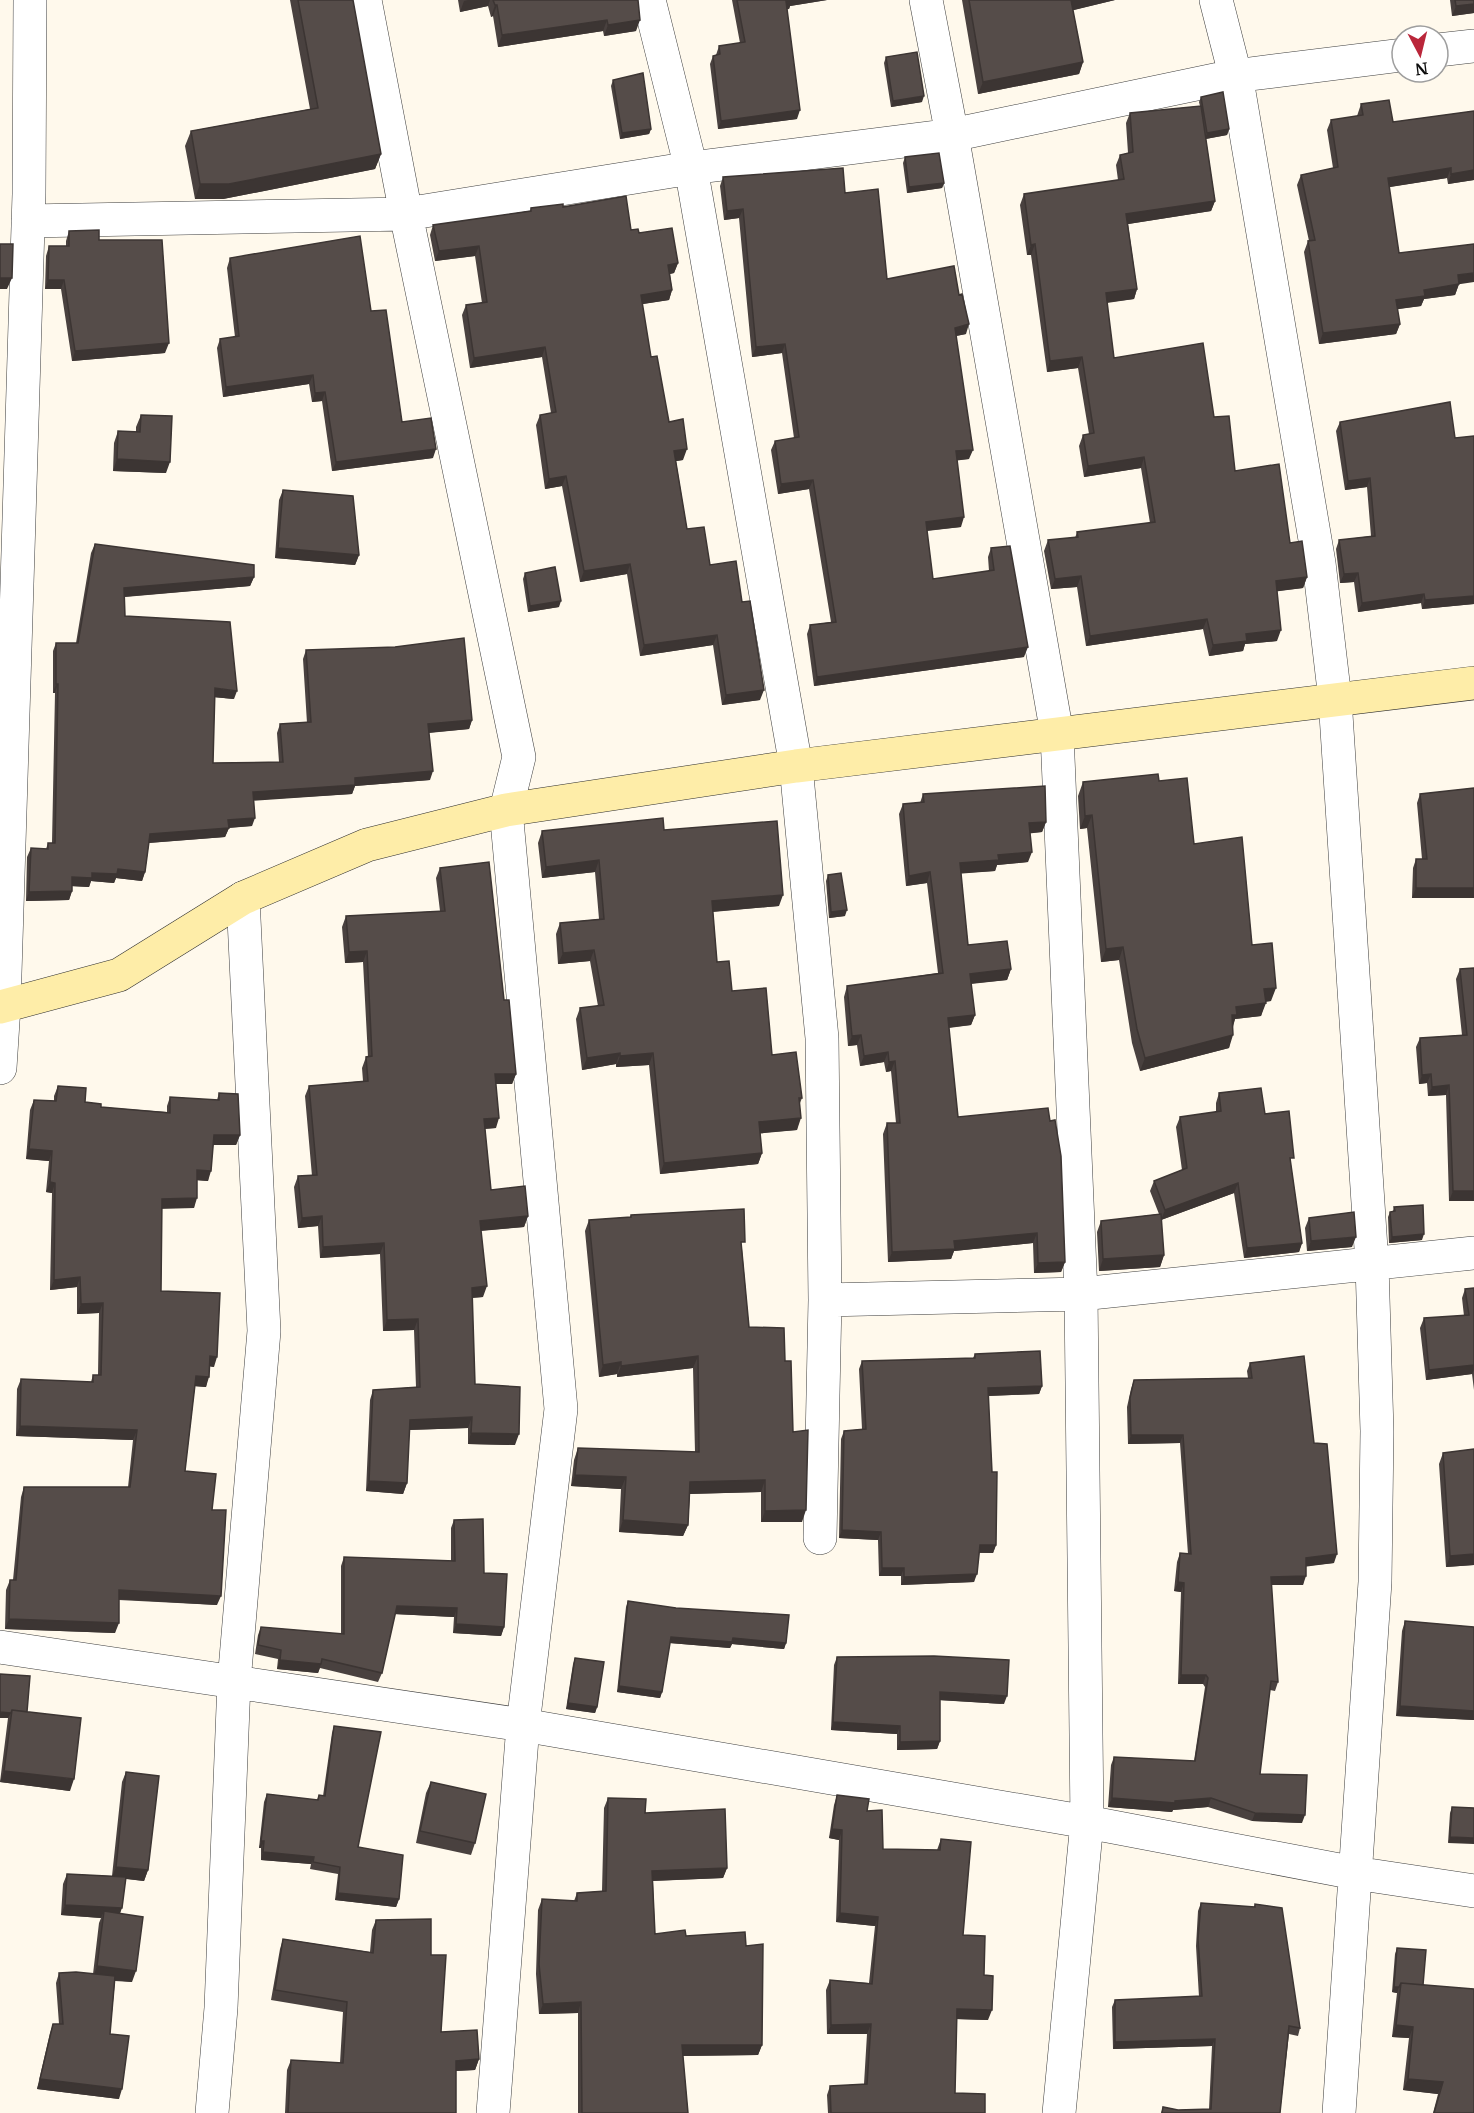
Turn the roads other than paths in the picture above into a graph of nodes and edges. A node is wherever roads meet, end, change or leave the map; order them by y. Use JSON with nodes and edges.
{"nodes":[{"id":1,"x":30,"y":0,"type":"edge"},
{"id":2,"x":365,"y":0,"type":"edge"},
{"id":3,"x":649,"y":0,"type":"edge"},
{"id":4,"x":926,"y":0,"type":"edge"},
{"id":5,"x":1216,"y":0,"type":"edge"},
{"id":6,"x":1474,"y":46,"type":"edge"},
{"id":7,"x":1450,"y":49,"type":"edge"},
{"id":8,"x":1390,"y":56,"type":"edge"},
{"id":9,"x":1234,"y":76,"type":"junction"},
{"id":10,"x":952,"y":135,"type":"junction"},
{"id":11,"x":691,"y":168,"type":"junction"},
{"id":12,"x":406,"y":214,"type":"junction"},
{"id":13,"x":28,"y":221,"type":"junction"},
{"id":14,"x":1474,"y":683,"type":"edge"},
{"id":15,"x":1335,"y":699,"type":"junction"},
{"id":16,"x":1057,"y":734,"type":"junction"},
{"id":17,"x":796,"y":766,"type":"junction"},
{"id":18,"x":506,"y":810,"type":"junction"},
{"id":19,"x":243,"y":898,"type":"junction"},
{"id":20,"x":2,"y":1007,"type":"edge"},
{"id":21,"x":0,"y":1068,"type":"edge"},
{"id":22,"x":1474,"y":1253,"type":"edge"},
{"id":23,"x":1372,"y":1264,"type":"junction"},
{"id":24,"x":1081,"y":1294,"type":"junction"},
{"id":25,"x":825,"y":1300,"type":"junction"},
{"id":26,"x":820,"y":1538,"type":"dead end"},
{"id":27,"x":0,"y":1647,"type":"edge"},
{"id":28,"x":234,"y":1682,"type":"junction"},
{"id":29,"x":523,"y":1725,"type":"junction"},
{"id":30,"x":1087,"y":1822,"type":"junction"},
{"id":31,"x":1355,"y":1873,"type":"junction"},
{"id":32,"x":1474,"y":1891,"type":"edge"},
{"id":33,"x":212,"y":2113,"type":"edge"},
{"id":34,"x":493,"y":2113,"type":"edge"},
{"id":35,"x":1059,"y":2113,"type":"edge"},
{"id":36,"x":1340,"y":2113,"type":"edge"}],
"edges":[{"from":1,"to":13,"type":"street"},
{"from":2,"to":12,"type":"street"},
{"from":3,"to":11,"type":"street"},
{"from":4,"to":10,"type":"street"},
{"from":5,"to":9,"type":"street"},
{"from":6,"to":7,"type":"street"},
{"from":8,"to":9,"type":"street"},
{"from":9,"to":10,"type":"street"},
{"from":9,"to":15,"type":"street"},
{"from":10,"to":11,"type":"street"},
{"from":10,"to":16,"type":"street"},
{"from":11,"to":12,"type":"street"},
{"from":11,"to":17,"type":"street"},
{"from":12,"to":13,"type":"street"},
{"from":12,"to":18,"type":"street"},
{"from":13,"to":20,"type":"street"},
{"from":14,"to":15,"type":"main road"},
{"from":15,"to":16,"type":"main road"},
{"from":15,"to":23,"type":"street"},
{"from":16,"to":17,"type":"main road"},
{"from":16,"to":24,"type":"street"},
{"from":17,"to":18,"type":"main road"},
{"from":17,"to":25,"type":"street"},
{"from":18,"to":19,"type":"main road"},
{"from":18,"to":29,"type":"street"},
{"from":19,"to":20,"type":"main road"},
{"from":19,"to":28,"type":"street"},
{"from":20,"to":21,"type":"street"},
{"from":22,"to":23,"type":"street"},
{"from":23,"to":24,"type":"street"},
{"from":23,"to":31,"type":"street"},
{"from":24,"to":25,"type":"street"},
{"from":24,"to":30,"type":"street"},
{"from":25,"to":26,"type":"street"},
{"from":27,"to":28,"type":"street"},
{"from":28,"to":29,"type":"street"},
{"from":28,"to":33,"type":"street"},
{"from":29,"to":30,"type":"street"},
{"from":29,"to":34,"type":"street"},
{"from":30,"to":31,"type":"street"},
{"from":30,"to":35,"type":"street"},
{"from":31,"to":32,"type":"street"},
{"from":31,"to":36,"type":"street"}]}
